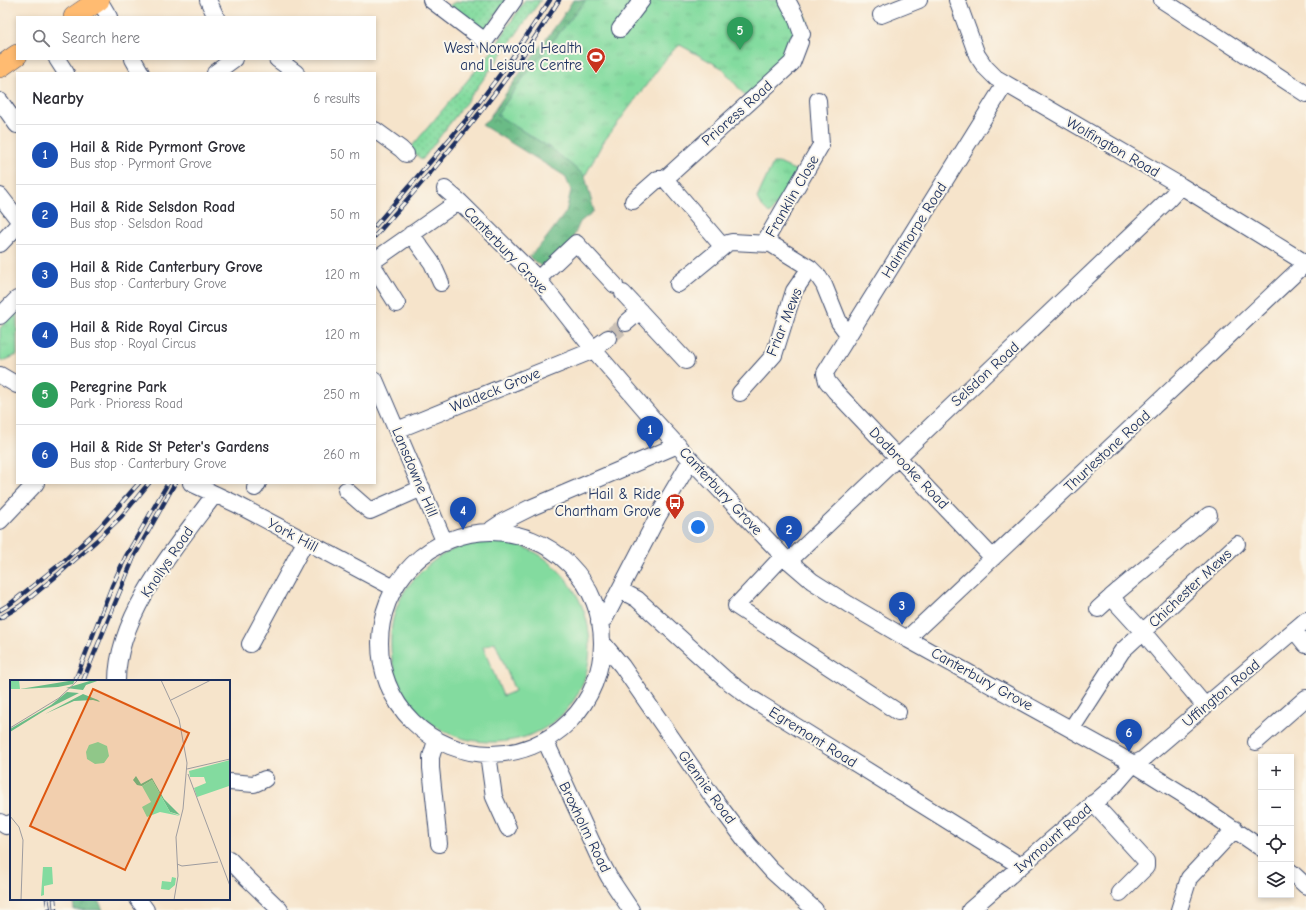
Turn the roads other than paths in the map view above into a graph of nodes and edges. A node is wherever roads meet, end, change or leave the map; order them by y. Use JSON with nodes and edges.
{"nodes":[{"id":1,"x":99,"y":0,"type":"edge"},
{"id":2,"x":208,"y":0,"type":"edge"},
{"id":3,"x":431,"y":0,"type":"edge"},
{"id":4,"x":514,"y":0,"type":"edge"},
{"id":5,"x":642,"y":0,"type":"edge"},
{"id":6,"x":787,"y":0,"type":"edge"},
{"id":7,"x":919,"y":0,"type":"edge"},
{"id":8,"x":956,"y":0,"type":"edge"},
{"id":9,"x":1162,"y":0,"type":"edge"},
{"id":10,"x":881,"y":15,"type":"dead end"},
{"id":11,"x":75,"y":16,"type":"edge"},
{"id":12,"x":108,"y":16,"type":"edge"},
{"id":13,"x":216,"y":16,"type":"edge"},
{"id":14,"x":620,"y":29,"type":"dead end"},
{"id":15,"x":16,"y":56,"type":"edge"},
{"id":16,"x":58,"y":60,"type":"edge"},
{"id":17,"x":134,"y":60,"type":"edge"},
{"id":18,"x":233,"y":60,"type":"edge"},
{"id":19,"x":234,"y":60,"type":"edge"},
{"id":20,"x":278,"y":60,"type":"edge"},
{"id":21,"x":0,"y":67,"type":"edge"},
{"id":22,"x":65,"y":72,"type":"edge"},
{"id":23,"x":140,"y":72,"type":"edge"},
{"id":24,"x":216,"y":72,"type":"edge"},
{"id":25,"x":240,"y":72,"type":"edge"},
{"id":26,"x":295,"y":72,"type":"edge"},
{"id":27,"x":1005,"y":84,"type":"junction"},
{"id":28,"x":1306,"y":94,"type":"edge"},
{"id":29,"x":818,"y":100,"type":"dead end"},
{"id":30,"x":0,"y":101,"type":"edge"},
{"id":31,"x":16,"y":124,"type":"edge"},
{"id":32,"x":376,"y":131,"type":"edge"},
{"id":33,"x":406,"y":154,"type":"dead end"},
{"id":34,"x":665,"y":179,"type":"junction"},
{"id":35,"x":1181,"y":186,"type":"junction"},
{"id":36,"x":445,"y":189,"type":"dead end"},
{"id":37,"x":0,"y":196,"type":"edge"},
{"id":38,"x":459,"y":201,"type":"junction"},
{"id":39,"x":633,"y":201,"type":"dead end"},
{"id":40,"x":16,"y":217,"type":"edge"},
{"id":41,"x":16,"y":227,"type":"edge"},
{"id":42,"x":411,"y":234,"type":"junction"},
{"id":43,"x":764,"y":243,"type":"junction"},
{"id":44,"x":0,"y":244,"type":"edge"},
{"id":45,"x":723,"y":247,"type":"junction"},
{"id":46,"x":376,"y":259,"type":"edge"},
{"id":47,"x":1305,"y":264,"type":"edge"},
{"id":48,"x":810,"y":268,"type":"junction"},
{"id":49,"x":376,"y":271,"type":"edge"},
{"id":50,"x":538,"y":279,"type":"junction"},
{"id":51,"x":441,"y":283,"type":"dead end"},
{"id":52,"x":678,"y":284,"type":"dead end"},
{"id":53,"x":16,"y":300,"type":"edge"},
{"id":54,"x":397,"y":304,"type":"dead end"},
{"id":55,"x":640,"y":311,"type":"junction"},
{"id":56,"x":0,"y":316,"type":"edge"},
{"id":57,"x":626,"y":323,"type":"tunnel mouth"},
{"id":58,"x":849,"y":334,"type":"junction"},
{"id":59,"x":608,"y":338,"type":"tunnel mouth"},
{"id":60,"x":593,"y":349,"type":"junction"},
{"id":61,"x":686,"y":361,"type":"dead end"},
{"id":62,"x":0,"y":375,"type":"edge"},
{"id":63,"x":825,"y":377,"type":"joint"},
{"id":64,"x":376,"y":382,"type":"edge"},
{"id":65,"x":16,"y":384,"type":"edge"},
{"id":66,"x":740,"y":394,"type":"dead end"},
{"id":67,"x":397,"y":430,"type":"junction"},
{"id":68,"x":678,"y":445,"type":"junction"},
{"id":69,"x":898,"y":456,"type":"junction"},
{"id":70,"x":691,"y":460,"type":"junction"},
{"id":71,"x":35,"y":484,"type":"edge"},
{"id":72,"x":194,"y":484,"type":"edge"},
{"id":73,"x":422,"y":488,"type":"junction"},
{"id":74,"x":346,"y":490,"type":"dead end"},
{"id":75,"x":215,"y":494,"type":"junction"},
{"id":76,"x":530,"y":508,"type":"junction"},
{"id":77,"x":1207,"y":513,"type":"dead end"},
{"id":78,"x":1,"y":517,"type":"edge"},
{"id":79,"x":492,"y":529,"type":"junction"},
{"id":80,"x":519,"y":534,"type":"junction"},
{"id":81,"x":305,"y":542,"type":"junction"},
{"id":82,"x":445,"y":543,"type":"junction"},
{"id":83,"x":1237,"y":544,"type":"dead end"},
{"id":84,"x":786,"y":558,"type":"junction"},
{"id":85,"x":993,"y":558,"type":"junction"},
{"id":86,"x":394,"y":588,"type":"junction"},
{"id":87,"x":620,"y":590,"type":"junction"},
{"id":88,"x":1111,"y":597,"type":"junction"},
{"id":89,"x":1098,"y":609,"type":"dead end"},
{"id":90,"x":1306,"y":620,"type":"edge"},
{"id":91,"x":599,"y":621,"type":"junction"},
{"id":92,"x":1294,"y":630,"type":"junction"},
{"id":93,"x":1143,"y":632,"type":"junction"},
{"id":94,"x":909,"y":640,"type":"junction"},
{"id":95,"x":602,"y":642,"type":"junction"},
{"id":96,"x":250,"y":644,"type":"dead end"},
{"id":97,"x":1306,"y":645,"type":"edge"},
{"id":98,"x":600,"y":668,"type":"junction"},
{"id":99,"x":629,"y":678,"type":"junction"},
{"id":100,"x":117,"y":680,"type":"edge"},
{"id":101,"x":1306,"y":698,"type":"edge"},
{"id":102,"x":1205,"y":706,"type":"junction"},
{"id":103,"x":898,"y":712,"type":"dead end"},
{"id":104,"x":1072,"y":728,"type":"junction"},
{"id":105,"x":545,"y":740,"type":"junction"},
{"id":106,"x":436,"y":741,"type":"junction"},
{"id":107,"x":1256,"y":742,"type":"dead end"},
{"id":108,"x":488,"y":754,"type":"junction"},
{"id":109,"x":1134,"y":764,"type":"junction"},
{"id":110,"x":265,"y":779,"type":"dead end"},
{"id":111,"x":230,"y":782,"type":"edge"},
{"id":112,"x":1093,"y":804,"type":"junction"},
{"id":113,"x":0,"y":822,"type":"edge"},
{"id":114,"x":10,"y":824,"type":"edge"},
{"id":115,"x":508,"y":828,"type":"dead end"},
{"id":116,"x":1235,"y":829,"type":"junction"},
{"id":117,"x":438,"y":844,"type":"dead end"},
{"id":118,"x":1258,"y":846,"type":"edge"},
{"id":119,"x":230,"y":860,"type":"edge"},
{"id":120,"x":1018,"y":868,"type":"junction"},
{"id":121,"x":1294,"y":875,"type":"edge"},
{"id":122,"x":1306,"y":886,"type":"edge"},
{"id":123,"x":1120,"y":893,"type":"dead end"},
{"id":124,"x":139,"y":900,"type":"edge"},
{"id":125,"x":146,"y":910,"type":"edge"},
{"id":126,"x":280,"y":910,"type":"edge"},
{"id":127,"x":631,"y":910,"type":"edge"},
{"id":128,"x":815,"y":910,"type":"edge"},
{"id":129,"x":970,"y":910,"type":"edge"},
{"id":130,"x":1179,"y":910,"type":"edge"}],
"edges":[{"from":1,"to":11,"type":"main road"},
{"from":1,"to":12,"type":"street"},
{"from":2,"to":13,"type":"street"},
{"from":3,"to":4,"type":"street"},
{"from":5,"to":14,"type":"street"},
{"from":6,"to":34,"type":"street","name":"Prioress Road"},
{"from":7,"to":10,"type":"street"},
{"from":8,"to":27,"type":"street","name":"Wolfington Road"},
{"from":9,"to":28,"type":"street"},
{"from":15,"to":21,"type":"main road"},
{"from":16,"to":22,"type":"street"},
{"from":17,"to":23,"type":"street"},
{"from":18,"to":24,"type":"street"},
{"from":19,"to":25,"type":"street"},
{"from":20,"to":26,"type":"street"},
{"from":27,"to":35,"type":"street","name":"Wolfington Road"},
{"from":27,"to":58,"type":"street","name":"Hainthorpe Road"},
{"from":29,"to":43,"type":"street","name":"Franklin Close"},
{"from":30,"to":31,"type":"street"},
{"from":32,"to":33,"type":"street"},
{"from":34,"to":39,"type":"street","name":"Prioress Road"},
{"from":34,"to":45,"type":"street"},
{"from":35,"to":47,"type":"street","name":"Wolfington Road"},
{"from":35,"to":69,"type":"street","name":"Selsdon Road"},
{"from":36,"to":38,"type":"street","name":"Canterbury Grove"},
{"from":37,"to":40,"type":"street"},
{"from":38,"to":42,"type":"street"},
{"from":38,"to":50,"type":"street","name":"Canterbury Grove"},
{"from":41,"to":44,"type":"street"},
{"from":42,"to":46,"type":"street"},
{"from":42,"to":51,"type":"street"},
{"from":43,"to":45,"type":"street"},
{"from":43,"to":48,"type":"street"},
{"from":45,"to":52,"type":"street"},
{"from":47,"to":85,"type":"street","name":"Thurlestone Road"},
{"from":48,"to":58,"type":"street"},
{"from":48,"to":66,"type":"street","name":"Friar Mews"},
{"from":49,"to":54,"type":"street"},
{"from":50,"to":55,"type":"street"},
{"from":50,"to":60,"type":"street","name":"Canterbury Grove"},
{"from":53,"to":56,"type":"street"},
{"from":55,"to":57,"type":"street"},
{"from":55,"to":61,"type":"street"},
{"from":58,"to":63,"type":"street","name":"Hainthorpe Road"},
{"from":59,"to":60,"type":"street","name":"Waldeck Grove"},
{"from":60,"to":67,"type":"street","name":"Waldeck Grove"},
{"from":60,"to":68,"type":"street","name":"Canterbury Grove"},
{"from":62,"to":65,"type":"street"},
{"from":63,"to":69,"type":"street","name":"Dodbrooke Road"},
{"from":64,"to":67,"type":"street","name":"Lansdowne Hill"},
{"from":67,"to":73,"type":"street","name":"Lansdowne Hill"},
{"from":68,"to":70,"type":"street","name":"Canterbury Grove"},
{"from":68,"to":76,"type":"street"},
{"from":69,"to":84,"type":"street","name":"Selsdon Road"},
{"from":69,"to":85,"type":"street","name":"Dodbrooke Road"},
{"from":70,"to":84,"type":"street","name":"Canterbury Grove"},
{"from":70,"to":87,"type":"street"},
{"from":71,"to":78,"type":"street"},
{"from":72,"to":75,"type":"street","name":"York Hill"},
{"from":73,"to":74,"type":"street"},
{"from":73,"to":82,"type":"street","name":"Lansdowne Hill"},
{"from":75,"to":81,"type":"street","name":"York Hill"},
{"from":75,"to":100,"type":"street","name":"Knollys Road"},
{"from":76,"to":79,"type":"street"},
{"from":76,"to":80,"type":"street"},
{"from":77,"to":88,"type":"street"},
{"from":79,"to":80,"type":"street"},
{"from":79,"to":82,"type":"street"},
{"from":80,"to":91,"type":"street"},
{"from":81,"to":86,"type":"street","name":"York Hill"},
{"from":81,"to":96,"type":"street"},
{"from":82,"to":86,"type":"street"},
{"from":83,"to":93,"type":"street","name":"Chichester Mews"},
{"from":84,"to":94,"type":"street","name":"Canterbury Grove"},
{"from":84,"to":103,"type":"street","name":"Selsdon Road"},
{"from":85,"to":94,"type":"street","name":"Thurlestone Road"},
{"from":86,"to":106,"type":"street"},
{"from":87,"to":91,"type":"street"},
{"from":87,"to":120,"type":"street","name":"Egremont Road"},
{"from":88,"to":89,"type":"street"},
{"from":88,"to":93,"type":"street","name":"Chichester Mews"},
{"from":90,"to":92,"type":"street","name":"Uffington Road"},
{"from":91,"to":95,"type":"street"},
{"from":92,"to":97,"type":"street"},
{"from":92,"to":102,"type":"street","name":"Uffington Road"},
{"from":93,"to":102,"type":"street","name":"Chichester Mews"},
{"from":93,"to":104,"type":"street","name":"Chichester Mews"},
{"from":94,"to":104,"type":"street","name":"Canterbury Grove"},
{"from":95,"to":98,"type":"street"},
{"from":95,"to":99,"type":"street","name":"Glennie Road"},
{"from":98,"to":99,"type":"street"},
{"from":98,"to":105,"type":"street"},
{"from":99,"to":128,"type":"street","name":"Glennie Road"},
{"from":101,"to":107,"type":"street"},
{"from":102,"to":109,"type":"street","name":"Uffington Road"},
{"from":104,"to":109,"type":"street","name":"Canterbury Grove"},
{"from":105,"to":108,"type":"street"},
{"from":105,"to":127,"type":"street","name":"Broxholm Road"},
{"from":106,"to":108,"type":"street"},
{"from":106,"to":117,"type":"street"},
{"from":108,"to":115,"type":"street"},
{"from":109,"to":112,"type":"street","name":"Ivymount Road"},
{"from":109,"to":116,"type":"street","name":"Canterbury Grove"},
{"from":110,"to":111,"type":"street"},
{"from":112,"to":120,"type":"street","name":"Ivymount Road"},
{"from":112,"to":123,"type":"street"},
{"from":113,"to":114,"type":"street"},
{"from":116,"to":118,"type":"street","name":"Canterbury Grove"},
{"from":116,"to":130,"type":"street"},
{"from":119,"to":126,"type":"street"},
{"from":120,"to":129,"type":"street","name":"Ivymount Road"},
{"from":121,"to":122,"type":"street"},
{"from":124,"to":125,"type":"street"}]}
